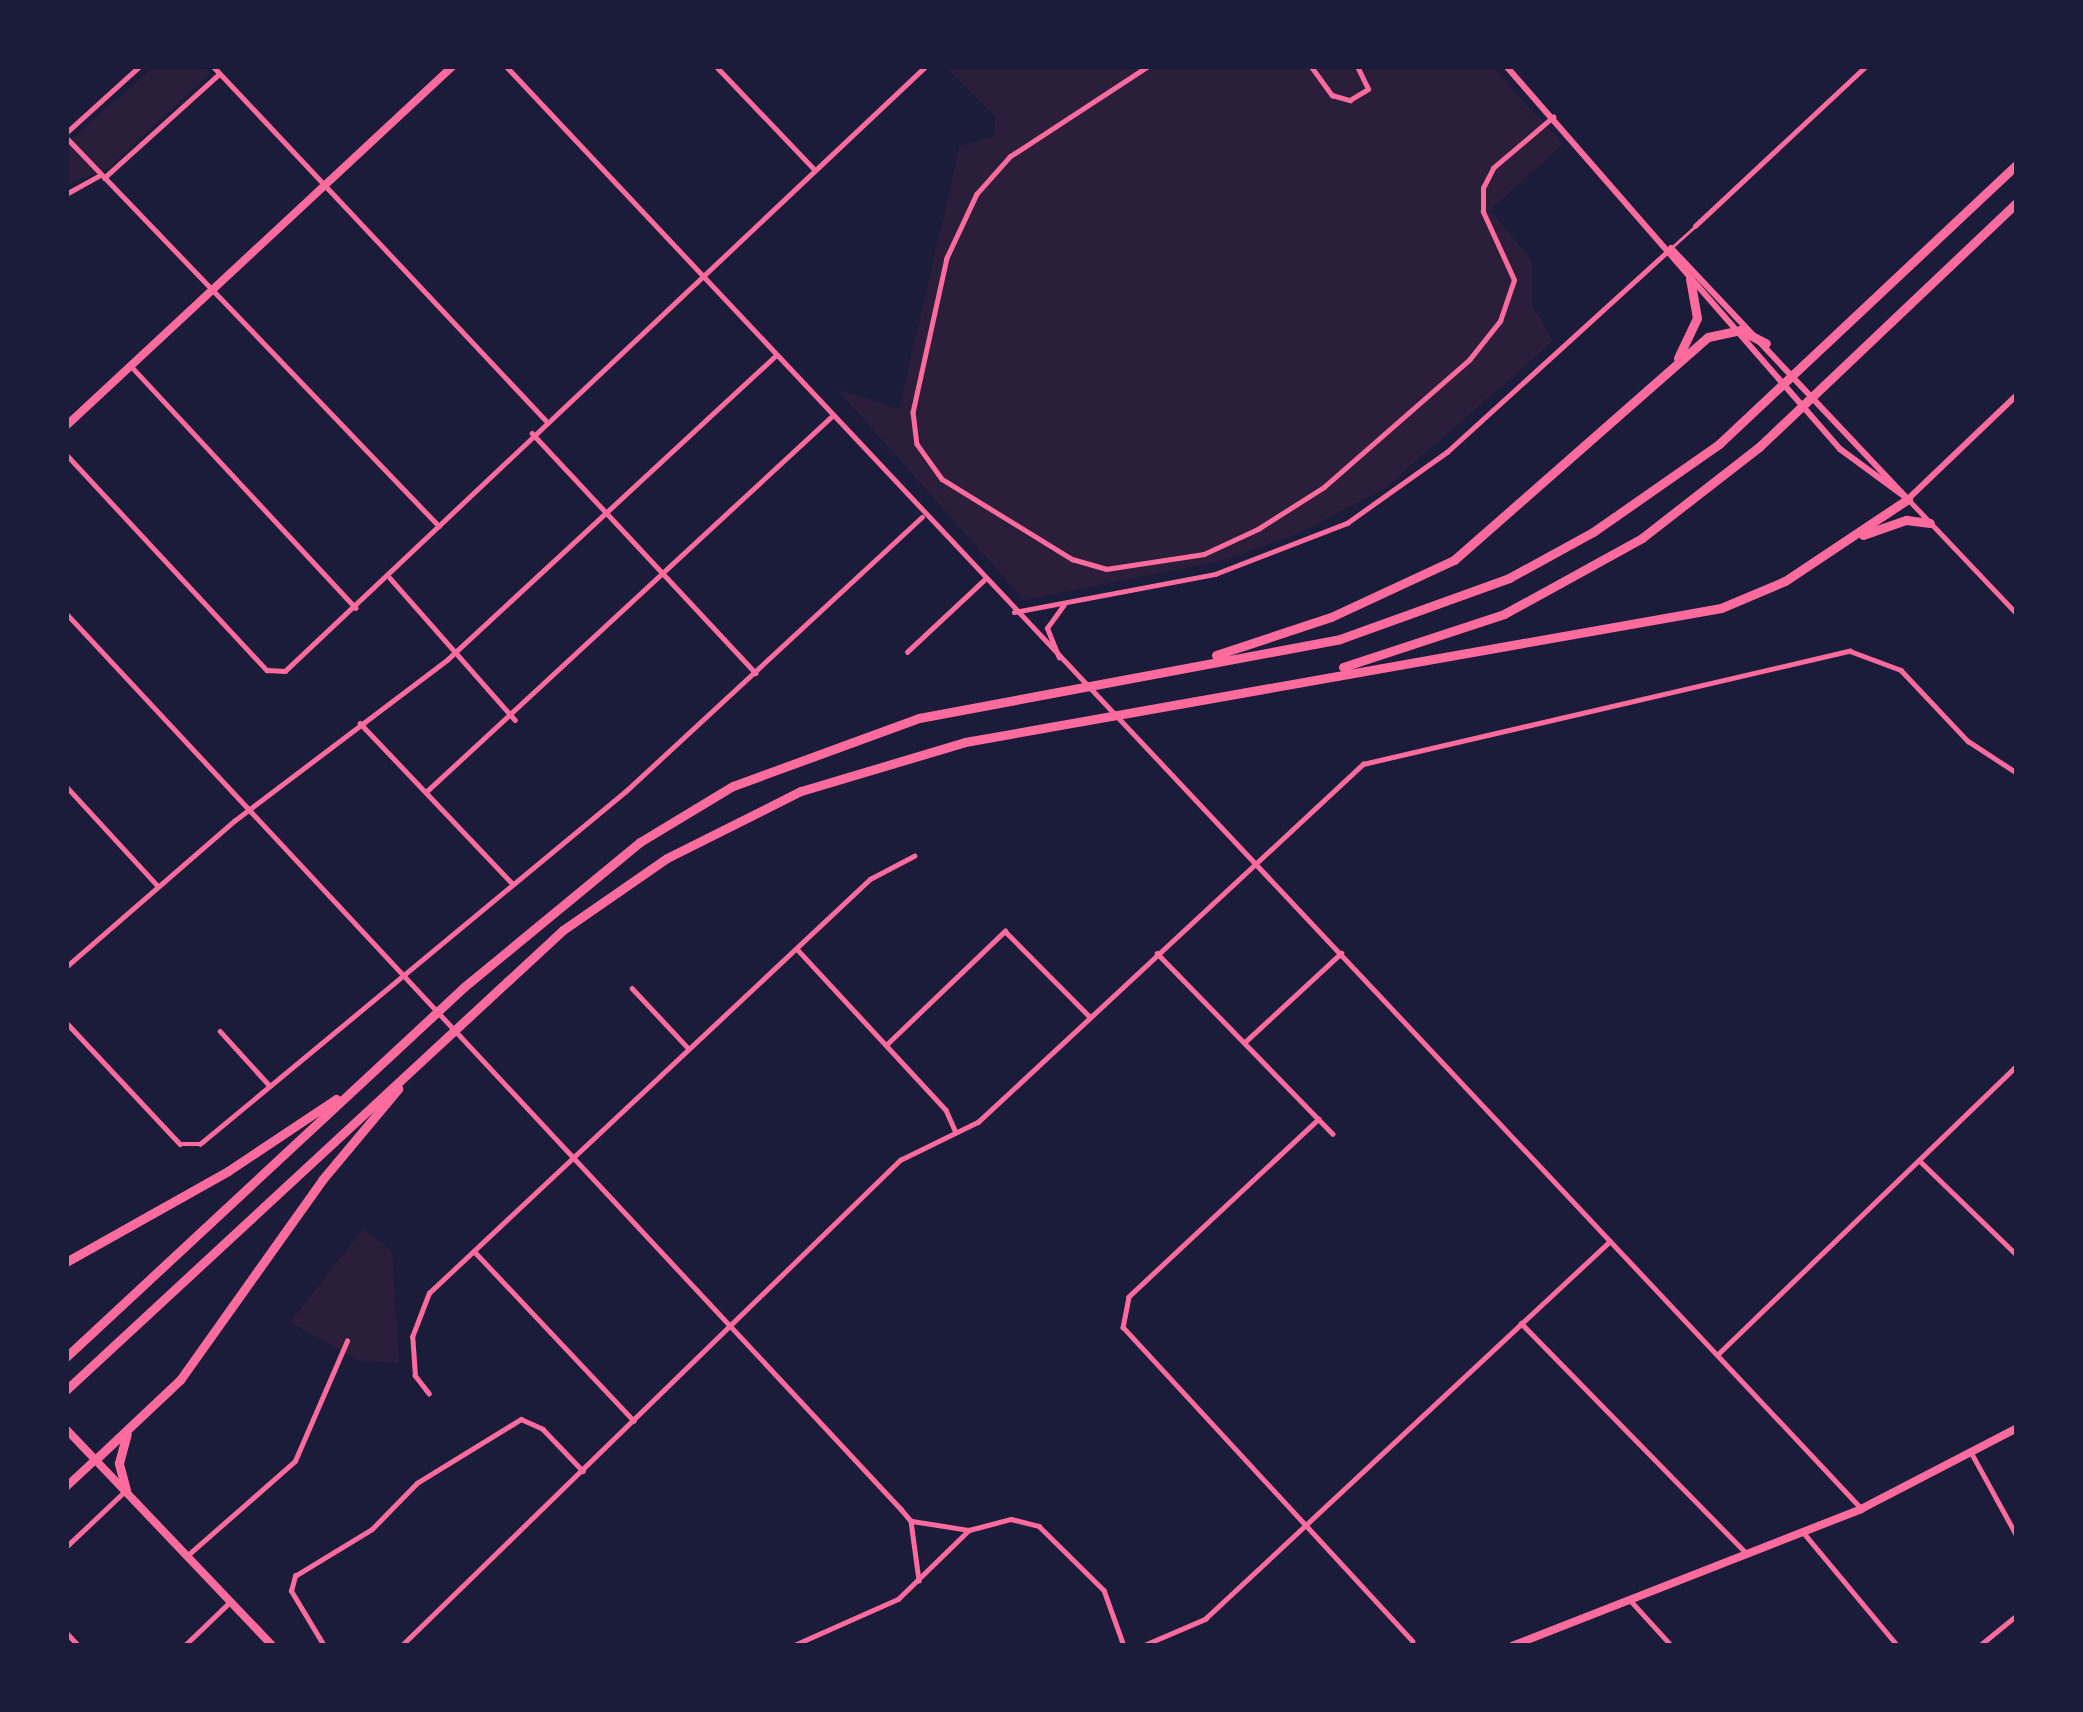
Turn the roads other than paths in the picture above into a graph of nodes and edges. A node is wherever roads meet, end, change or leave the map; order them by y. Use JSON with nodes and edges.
{"nodes":[{"id":1,"x":140,"y":66,"type":"edge"},
{"id":2,"x":213,"y":66,"type":"edge"},
{"id":3,"x":453,"y":66,"type":"edge"},
{"id":4,"x":506,"y":66,"type":"edge"},
{"id":5,"x":716,"y":66,"type":"edge"},
{"id":6,"x":926,"y":66,"type":"edge"},
{"id":7,"x":1149,"y":66,"type":"edge"},
{"id":8,"x":1311,"y":66,"type":"edge"},
{"id":9,"x":1357,"y":66,"type":"edge"},
{"id":10,"x":1506,"y":66,"type":"edge"},
{"id":11,"x":1865,"y":66,"type":"edge"},
{"id":12,"x":219,"y":74,"type":"junction"},
{"id":13,"x":1553,"y":117,"type":"junction"},
{"id":14,"x":66,"y":135,"type":"edge"},
{"id":15,"x":2017,"y":164,"type":"edge"},
{"id":16,"x":815,"y":170,"type":"junction"},
{"id":17,"x":102,"y":177,"type":"junction"},
{"id":18,"x":324,"y":186,"type":"junction"},
{"id":19,"x":66,"y":194,"type":"edge"},
{"id":20,"x":2017,"y":202,"type":"edge"},
{"id":21,"x":1696,"y":226,"type":"joint"},
{"id":22,"x":1671,"y":248,"type":"junction"},
{"id":23,"x":701,"y":273,"type":"junction"},
{"id":24,"x":1690,"y":279,"type":"junction"},
{"id":25,"x":213,"y":290,"type":"junction"},
{"id":26,"x":1731,"y":330,"type":"junction"},
{"id":27,"x":1766,"y":343,"type":"junction"},
{"id":28,"x":776,"y":355,"type":"junction"},
{"id":29,"x":131,"y":366,"type":"junction"},
{"id":30,"x":1670,"y":372,"type":"junction"},
{"id":31,"x":2017,"y":395,"type":"edge"},
{"id":32,"x":832,"y":416,"type":"junction"},
{"id":33,"x":545,"y":420,"type":"junction"},
{"id":34,"x":66,"y":426,"type":"edge"},
{"id":35,"x":532,"y":433,"type":"junction"},
{"id":36,"x":66,"y":454,"type":"edge"},
{"id":37,"x":1907,"y":499,"type":"junction"},
{"id":38,"x":609,"y":514,"type":"junction"},
{"id":39,"x":924,"y":515,"type":"junction"},
{"id":40,"x":1930,"y":523,"type":"junction"},
{"id":41,"x":439,"y":526,"type":"junction"},
{"id":42,"x":1841,"y":544,"type":"junction"},
{"id":43,"x":664,"y":574,"type":"junction"},
{"id":44,"x":390,"y":578,"type":"junction"},
{"id":45,"x":984,"y":580,"type":"junction"},
{"id":46,"x":1065,"y":603,"type":"junction"},
{"id":47,"x":356,"y":609,"type":"junction"},
{"id":48,"x":1014,"y":612,"type":"junction"},
{"id":49,"x":66,"y":613,"type":"edge"},
{"id":50,"x":2017,"y":614,"type":"edge"},
{"id":51,"x":455,"y":652,"type":"junction"},
{"id":52,"x":907,"y":652,"type":"dead end"},
{"id":53,"x":1061,"y":663,"type":"junction"},
{"id":54,"x":1165,"y":670,"type":"junction"},
{"id":55,"x":757,"y":673,"type":"junction"},
{"id":56,"x":1298,"y":680,"type":"junction"},
{"id":57,"x":512,"y":717,"type":"junction"},
{"id":58,"x":360,"y":723,"type":"junction"},
{"id":59,"x":2017,"y":773,"type":"edge"},
{"id":60,"x":66,"y":786,"type":"edge"},
{"id":61,"x":426,"y":792,"type":"junction"},
{"id":62,"x":248,"y":812,"type":"junction"},
{"id":63,"x":914,"y":856,"type":"dead end"},
{"id":64,"x":1252,"y":865,"type":"junction"},
{"id":65,"x":513,"y":884,"type":"junction"},
{"id":66,"x":158,"y":886,"type":"junction"},
{"id":67,"x":796,"y":949,"type":"junction"},
{"id":68,"x":1157,"y":953,"type":"junction"},
{"id":69,"x":1340,"y":953,"type":"junction"},
{"id":70,"x":68,"y":962,"type":"edge"},
{"id":71,"x":401,"y":978,"type":"junction"},
{"id":72,"x":632,"y":988,"type":"dead end"},
{"id":73,"x":1090,"y":1018,"type":"junction"},
{"id":74,"x":66,"y":1022,"type":"edge"},
{"id":75,"x":220,"y":1030,"type":"dead end"},
{"id":76,"x":1245,"y":1042,"type":"junction"},
{"id":77,"x":886,"y":1045,"type":"junction"},
{"id":78,"x":689,"y":1049,"type":"junction"},
{"id":79,"x":425,"y":1056,"type":"junction"},
{"id":80,"x":2017,"y":1064,"type":"edge"},
{"id":81,"x":365,"y":1079,"type":"junction"},
{"id":82,"x":270,"y":1086,"type":"junction"},
{"id":83,"x":1319,"y":1119,"type":"junction"},
{"id":84,"x":956,"y":1132,"type":"junction"},
{"id":85,"x":1333,"y":1134,"type":"dead end"},
{"id":86,"x":573,"y":1158,"type":"junction"},
{"id":87,"x":1919,"y":1160,"type":"junction"},
{"id":88,"x":1609,"y":1241,"type":"junction"},
{"id":89,"x":474,"y":1251,"type":"junction"},
{"id":90,"x":2017,"y":1255,"type":"edge"},
{"id":91,"x":66,"y":1262,"type":"edge"},
{"id":92,"x":1521,"y":1323,"type":"junction"},
{"id":93,"x":732,"y":1327,"type":"junction"},
{"id":94,"x":347,"y":1341,"type":"dead end"},
{"id":95,"x":1717,"y":1355,"type":"junction"},
{"id":96,"x":66,"y":1357,"type":"edge"},
{"id":97,"x":70,"y":1386,"type":"edge"},
{"id":98,"x":429,"y":1394,"type":"dead end"},
{"id":99,"x":634,"y":1421,"type":"junction"},
{"id":100,"x":2017,"y":1428,"type":"edge"},
{"id":101,"x":130,"y":1429,"type":"junction"},
{"id":102,"x":66,"y":1430,"type":"edge"},
{"id":103,"x":1971,"y":1452,"type":"junction"},
{"id":104,"x":95,"y":1460,"type":"junction"},
{"id":105,"x":583,"y":1471,"type":"junction"},
{"id":106,"x":66,"y":1487,"type":"edge"},
{"id":107,"x":126,"y":1490,"type":"junction"},
{"id":108,"x":1862,"y":1508,"type":"junction"},
{"id":109,"x":911,"y":1521,"type":"junction"},
{"id":110,"x":1305,"y":1522,"type":"junction"},
{"id":111,"x":969,"y":1530,"type":"junction"},
{"id":112,"x":1803,"y":1532,"type":"junction"},
{"id":113,"x":2017,"y":1536,"type":"edge"},
{"id":114,"x":66,"y":1547,"type":"edge"},
{"id":115,"x":1748,"y":1554,"type":"junction"},
{"id":116,"x":188,"y":1556,"type":"junction"},
{"id":117,"x":919,"y":1580,"type":"junction"},
{"id":118,"x":231,"y":1600,"type":"junction"},
{"id":119,"x":1630,"y":1600,"type":"junction"},
{"id":120,"x":2017,"y":1615,"type":"edge"},
{"id":121,"x":66,"y":1632,"type":"edge"},
{"id":122,"x":1413,"y":1641,"type":"dead end"},
{"id":123,"x":79,"y":1646,"type":"edge"},
{"id":124,"x":184,"y":1646,"type":"edge"},
{"id":125,"x":273,"y":1646,"type":"edge"},
{"id":126,"x":324,"y":1646,"type":"edge"},
{"id":127,"x":401,"y":1646,"type":"edge"},
{"id":128,"x":793,"y":1646,"type":"edge"},
{"id":129,"x":1124,"y":1646,"type":"edge"},
{"id":130,"x":1142,"y":1646,"type":"edge"},
{"id":131,"x":1512,"y":1646,"type":"edge"},
{"id":132,"x":1672,"y":1646,"type":"edge"},
{"id":133,"x":1898,"y":1646,"type":"edge"},
{"id":134,"x":1979,"y":1646,"type":"edge"}],
"edges":[{"from":1,"to":14,"type":"street"},
{"from":2,"to":12,"type":"street"},
{"from":3,"to":18,"type":"main road"},
{"from":4,"to":23,"type":"street"},
{"from":5,"to":16,"type":"street"},
{"from":6,"to":16,"type":"street"},
{"from":7,"to":13,"type":"street"},
{"from":8,"to":9,"type":"street"},
{"from":10,"to":13,"type":"street"},
{"from":11,"to":21,"type":"street"},
{"from":12,"to":17,"type":"street"},
{"from":12,"to":18,"type":"street"},
{"from":13,"to":22,"type":"street"},
{"from":14,"to":17,"type":"street"},
{"from":15,"to":54,"type":"highway"},
{"from":16,"to":23,"type":"street"},
{"from":17,"to":19,"type":"street"},
{"from":17,"to":25,"type":"street"},
{"from":18,"to":25,"type":"main road"},
{"from":18,"to":33,"type":"street"},
{"from":20,"to":56,"type":"highway"},
{"from":21,"to":22,"type":"street"},
{"from":22,"to":24,"type":"street"},
{"from":22,"to":27,"type":"street"},
{"from":22,"to":46,"type":"street"},
{"from":23,"to":28,"type":"street"},
{"from":23,"to":33,"type":"street"},
{"from":24,"to":26,"type":"street"},
{"from":24,"to":30,"type":"highway"},
{"from":25,"to":29,"type":"main road"},
{"from":25,"to":41,"type":"street"},
{"from":26,"to":27,"type":"highway"},
{"from":26,"to":30,"type":"highway"},
{"from":26,"to":37,"type":"street"},
{"from":27,"to":37,"type":"street"},
{"from":28,"to":32,"type":"street"},
{"from":28,"to":38,"type":"street"},
{"from":29,"to":34,"type":"main road"},
{"from":29,"to":47,"type":"street"},
{"from":30,"to":54,"type":"highway"},
{"from":31,"to":37,"type":"street"},
{"from":32,"to":39,"type":"street"},
{"from":32,"to":43,"type":"street"},
{"from":33,"to":35,"type":"street"},
{"from":35,"to":38,"type":"street"},
{"from":35,"to":41,"type":"street"},
{"from":36,"to":47,"type":"street"},
{"from":37,"to":40,"type":"street"},
{"from":37,"to":42,"type":"highway"},
{"from":38,"to":43,"type":"street"},
{"from":38,"to":51,"type":"street"},
{"from":39,"to":45,"type":"street"},
{"from":39,"to":55,"type":"street"},
{"from":40,"to":42,"type":"highway"},
{"from":40,"to":50,"type":"street"},
{"from":41,"to":44,"type":"street"},
{"from":42,"to":56,"type":"highway"},
{"from":43,"to":55,"type":"street"},
{"from":43,"to":57,"type":"street"},
{"from":44,"to":47,"type":"street"},
{"from":44,"to":51,"type":"street"},
{"from":45,"to":48,"type":"street"},
{"from":45,"to":52,"type":"street"},
{"from":46,"to":48,"type":"street"},
{"from":46,"to":53,"type":"street"},
{"from":48,"to":53,"type":"street"},
{"from":49,"to":62,"type":"street"},
{"from":51,"to":57,"type":"street"},
{"from":51,"to":58,"type":"street"},
{"from":53,"to":64,"type":"street"},
{"from":54,"to":81,"type":"highway"},
{"from":55,"to":65,"type":"street"},
{"from":56,"to":79,"type":"highway"},
{"from":57,"to":61,"type":"street"},
{"from":58,"to":61,"type":"street"},
{"from":58,"to":62,"type":"street"},
{"from":59,"to":64,"type":"street"},
{"from":60,"to":66,"type":"street"},
{"from":61,"to":65,"type":"street"},
{"from":62,"to":66,"type":"street"},
{"from":62,"to":71,"type":"street"},
{"from":63,"to":67,"type":"street"},
{"from":64,"to":68,"type":"street"},
{"from":64,"to":69,"type":"street"},
{"from":65,"to":71,"type":"street"},
{"from":66,"to":70,"type":"street"},
{"from":67,"to":77,"type":"street"},
{"from":67,"to":78,"type":"street"},
{"from":68,"to":73,"type":"street"},
{"from":68,"to":76,"type":"street"},
{"from":69,"to":76,"type":"street"},
{"from":69,"to":88,"type":"street"},
{"from":71,"to":82,"type":"street"},
{"from":71,"to":86,"type":"street"},
{"from":72,"to":78,"type":"street"},
{"from":73,"to":77,"type":"street"},
{"from":73,"to":84,"type":"street"},
{"from":74,"to":82,"type":"street"},
{"from":75,"to":82,"type":"street"},
{"from":76,"to":83,"type":"street"},
{"from":77,"to":84,"type":"street"},
{"from":78,"to":86,"type":"street"},
{"from":79,"to":97,"type":"highway"},
{"from":79,"to":101,"type":"highway"},
{"from":80,"to":87,"type":"street"},
{"from":81,"to":91,"type":"highway"},
{"from":81,"to":96,"type":"highway"},
{"from":83,"to":85,"type":"street"},
{"from":83,"to":110,"type":"street"},
{"from":84,"to":93,"type":"street"},
{"from":86,"to":89,"type":"street"},
{"from":86,"to":93,"type":"street"},
{"from":87,"to":90,"type":"street"},
{"from":87,"to":95,"type":"street"},
{"from":88,"to":92,"type":"street"},
{"from":88,"to":95,"type":"street"},
{"from":89,"to":98,"type":"street"},
{"from":89,"to":99,"type":"street"},
{"from":92,"to":110,"type":"street"},
{"from":92,"to":115,"type":"street"},
{"from":93,"to":99,"type":"street"},
{"from":93,"to":109,"type":"street"},
{"from":94,"to":116,"type":"street"},
{"from":95,"to":108,"type":"street"},
{"from":99,"to":105,"type":"street"},
{"from":100,"to":103,"type":"main road"},
{"from":101,"to":104,"type":"highway"},
{"from":101,"to":107,"type":"highway"},
{"from":102,"to":104,"type":"main road"},
{"from":103,"to":108,"type":"main road"},
{"from":103,"to":113,"type":"street"},
{"from":104,"to":106,"type":"main road"},
{"from":104,"to":107,"type":"main road"},
{"from":105,"to":126,"type":"street"},
{"from":105,"to":127,"type":"street"},
{"from":107,"to":114,"type":"street"},
{"from":107,"to":116,"type":"main road"},
{"from":108,"to":112,"type":"main road"},
{"from":109,"to":111,"type":"street"},
{"from":109,"to":117,"type":"street"},
{"from":110,"to":122,"type":"street"},
{"from":110,"to":130,"type":"street"},
{"from":111,"to":117,"type":"street"},
{"from":111,"to":129,"type":"street"},
{"from":112,"to":115,"type":"main road"},
{"from":112,"to":133,"type":"street"},
{"from":115,"to":119,"type":"main road"},
{"from":116,"to":118,"type":"main road"},
{"from":117,"to":128,"type":"street"},
{"from":118,"to":124,"type":"street"},
{"from":118,"to":125,"type":"main road"},
{"from":119,"to":131,"type":"main road"},
{"from":119,"to":132,"type":"street"},
{"from":120,"to":134,"type":"street"},
{"from":121,"to":123,"type":"street"}]}
